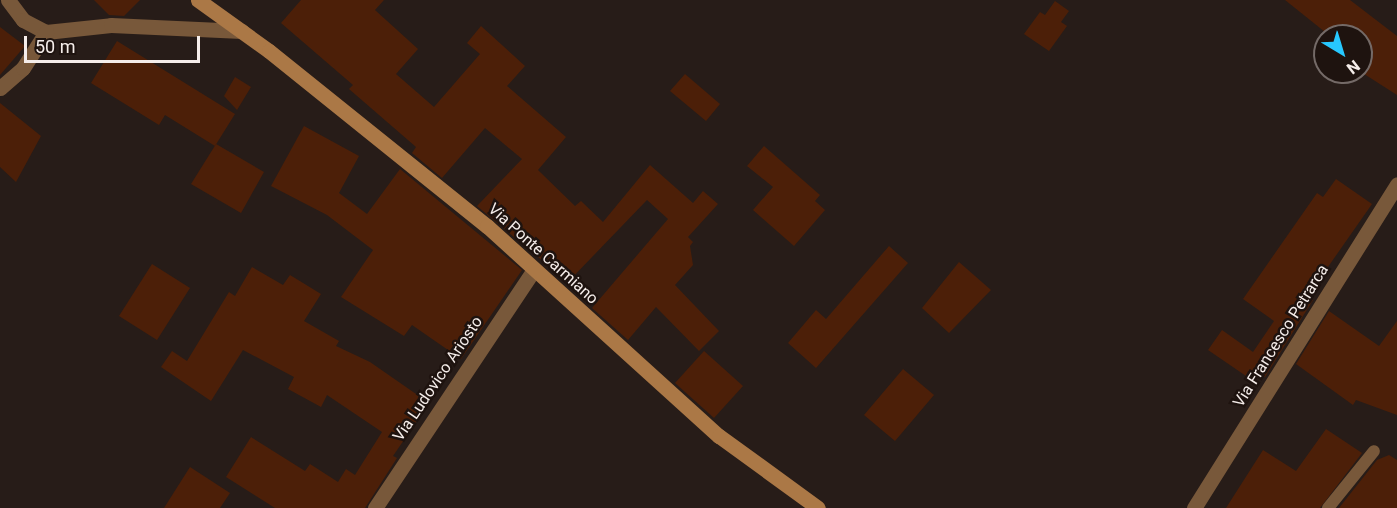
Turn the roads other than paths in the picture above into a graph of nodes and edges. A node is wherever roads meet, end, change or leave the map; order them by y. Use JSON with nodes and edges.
{"nodes":[{"id":1,"x":8,"y":0,"type":"edge"},
{"id":2,"x":198,"y":0,"type":"edge"},
{"id":3,"x":242,"y":31,"type":"junction"},
{"id":4,"x":46,"y":32,"type":"junction"},
{"id":5,"x":0,"y":88,"type":"edge"},
{"id":6,"x":1397,"y":184,"type":"edge"},
{"id":7,"x":533,"y":271,"type":"junction"},
{"id":8,"x":1374,"y":451,"type":"dead end"},
{"id":9,"x":375,"y":508,"type":"edge"},
{"id":10,"x":818,"y":508,"type":"edge"},
{"id":11,"x":1194,"y":508,"type":"edge"},
{"id":12,"x":1329,"y":508,"type":"edge"}],
"edges":[{"from":1,"to":4,"type":"street"},
{"from":2,"to":3,"type":"street","name":"Via Ponte Carmiano"},
{"from":3,"to":4,"type":"street"},
{"from":3,"to":7,"type":"street","name":"Via Ponte Carmiano"},
{"from":4,"to":5,"type":"street"},
{"from":6,"to":11,"type":"street","name":"Via Francesco Petrarca"},
{"from":7,"to":9,"type":"street","name":"Via Ludovico Ariosto"},
{"from":7,"to":10,"type":"street","name":"Via Ponte Carmiano"},
{"from":8,"to":12,"type":"lane"}]}
